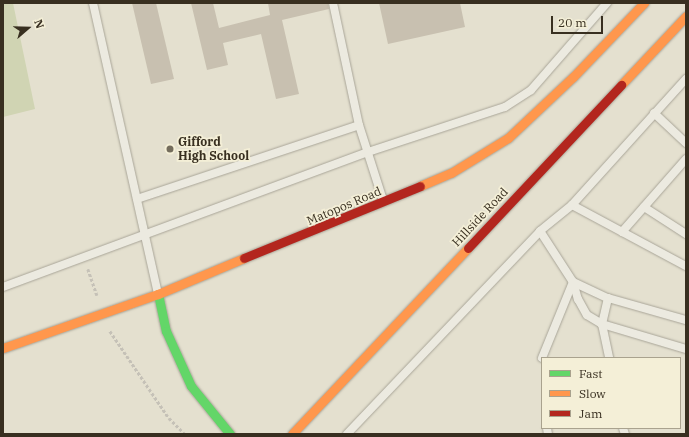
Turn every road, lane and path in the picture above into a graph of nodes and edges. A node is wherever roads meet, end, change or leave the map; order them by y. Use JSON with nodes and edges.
{"nodes":[{"id":1,"x":93,"y":3,"type":"edge"},
{"id":2,"x":333,"y":3,"type":"edge"},
{"id":3,"x":607,"y":3,"type":"edge"},
{"id":4,"x":644,"y":3,"type":"edge"},
{"id":5,"x":686,"y":16,"type":"edge"},
{"id":6,"x":686,"y":79,"type":"edge"},
{"id":7,"x":654,"y":113,"type":"junction"},
{"id":8,"x":359,"y":125,"type":"junction"},
{"id":9,"x":686,"y":143,"type":"edge"},
{"id":10,"x":368,"y":152,"type":"junction"},
{"id":11,"x":686,"y":159,"type":"edge"},
{"id":12,"x":136,"y":199,"type":"junction"},
{"id":13,"x":384,"y":202,"type":"junction"},
{"id":14,"x":572,"y":205,"type":"junction"},
{"id":15,"x":644,"y":207,"type":"junction"},
{"id":16,"x":540,"y":231,"type":"junction"},
{"id":17,"x":622,"y":232,"type":"junction"},
{"id":18,"x":686,"y":234,"type":"edge"},
{"id":19,"x":145,"y":236,"type":"junction"},
{"id":20,"x":84,"y":257,"type":"junction"},
{"id":21,"x":686,"y":266,"type":"edge"},
{"id":22,"x":573,"y":282,"type":"junction"},
{"id":23,"x":3,"y":287,"type":"edge"},
{"id":24,"x":158,"y":294,"type":"junction"},
{"id":25,"x":608,"y":298,"type":"junction"},
{"id":26,"x":104,"y":314,"type":"junction"},
{"id":27,"x":686,"y":320,"type":"edge"},
{"id":28,"x":602,"y":324,"type":"junction"},
{"id":29,"x":3,"y":348,"type":"edge"},
{"id":30,"x":686,"y":349,"type":"edge"},
{"id":31,"x":542,"y":357,"type":"edge"},
{"id":32,"x":609,"y":357,"type":"edge"},
{"id":33,"x":185,"y":434,"type":"edge"},
{"id":34,"x":230,"y":434,"type":"edge"},
{"id":35,"x":292,"y":434,"type":"edge"},
{"id":36,"x":347,"y":434,"type":"edge"}],
"edges":[{"from":1,"to":12,"type":"lane"},
{"from":2,"to":8,"type":"lane"},
{"from":3,"to":10,"type":"lane"},
{"from":4,"to":13,"type":"main road","name":"Matopos Road"},
{"from":5,"to":35,"type":"main road","name":"Hillside Road"},
{"from":6,"to":7,"type":"lane"},
{"from":7,"to":9,"type":"lane"},
{"from":7,"to":14,"type":"lane"},
{"from":8,"to":10,"type":"lane"},
{"from":8,"to":12,"type":"lane"},
{"from":10,"to":13,"type":"lane"},
{"from":10,"to":19,"type":"lane"},
{"from":11,"to":15,"type":"lane"},
{"from":12,"to":19,"type":"lane"},
{"from":13,"to":24,"type":"main road","name":"Matopos Road"},
{"from":14,"to":16,"type":"lane"},
{"from":14,"to":17,"type":"lane"},
{"from":15,"to":17,"type":"lane"},
{"from":15,"to":18,"type":"lane"},
{"from":16,"to":22,"type":"lane"},
{"from":16,"to":36,"type":"lane"},
{"from":17,"to":21,"type":"lane"},
{"from":19,"to":20,"type":"lane"},
{"from":19,"to":24,"type":"lane"},
{"from":20,"to":23,"type":"lane"},
{"from":20,"to":26,"type":"path"},
{"from":22,"to":25,"type":"lane"},
{"from":22,"to":28,"type":"lane"},
{"from":22,"to":31,"type":"lane"},
{"from":24,"to":26,"type":"main road","name":"Matopos Road"},
{"from":24,"to":34,"type":"main road"},
{"from":25,"to":27,"type":"lane"},
{"from":25,"to":28,"type":"lane"},
{"from":26,"to":29,"type":"main road","name":"Matopos Road"},
{"from":26,"to":33,"type":"path"},
{"from":28,"to":30,"type":"lane"},
{"from":28,"to":32,"type":"lane"}]}
